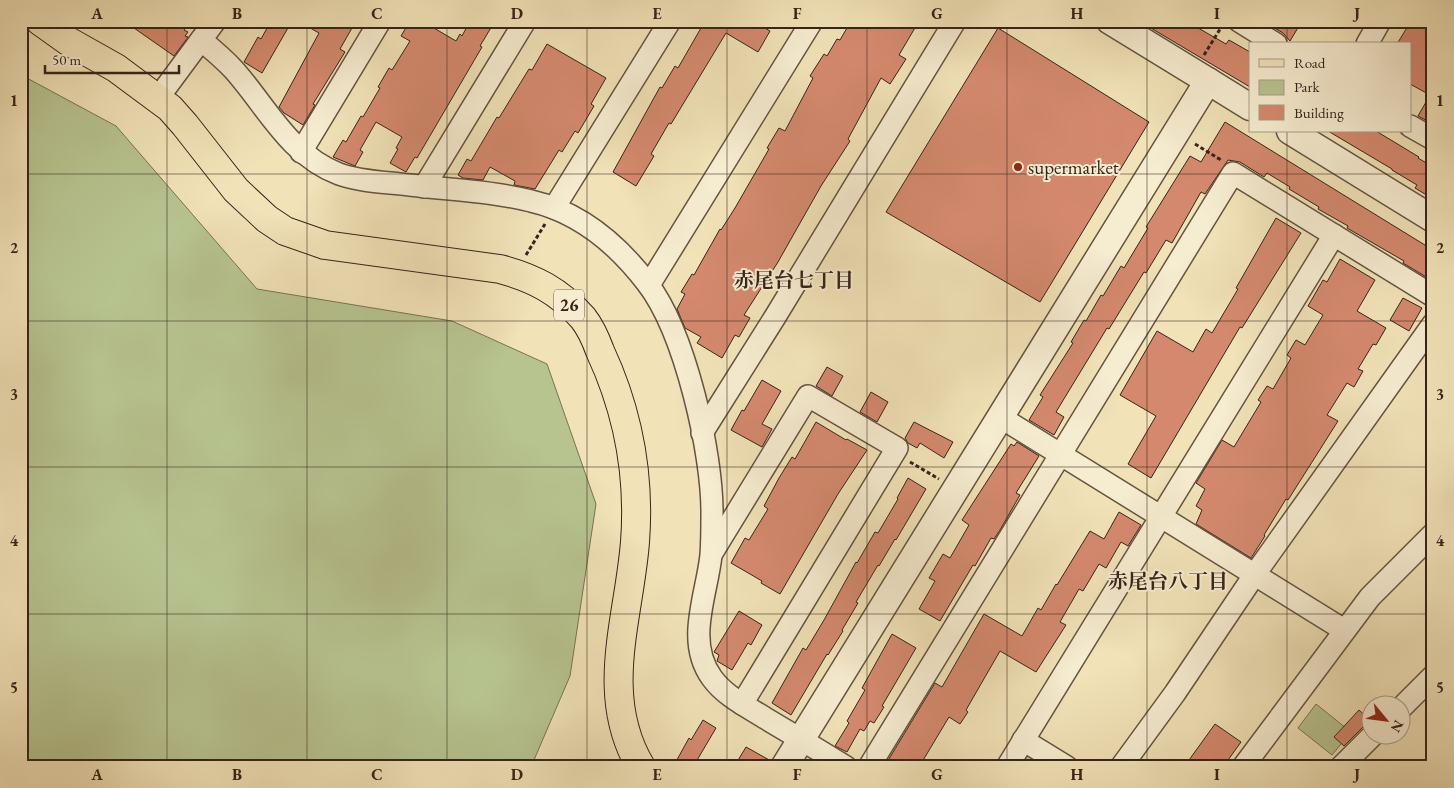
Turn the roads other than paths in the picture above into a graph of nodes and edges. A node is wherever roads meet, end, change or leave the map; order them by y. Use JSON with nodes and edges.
{"nodes":[{"id":1,"x":40,"y":21,"type":"edge"},
{"id":2,"x":215,"y":21,"type":"edge"},
{"id":3,"x":380,"y":21,"type":"edge"},
{"id":4,"x":524,"y":21,"type":"edge"},
{"id":5,"x":670,"y":21,"type":"edge"},
{"id":6,"x":812,"y":21,"type":"edge"},
{"id":7,"x":955,"y":21,"type":"edge"},
{"id":8,"x":1110,"y":21,"type":"edge"},
{"id":9,"x":1380,"y":21,"type":"edge"},
{"id":10,"x":1237,"y":22,"type":"edge"},
{"id":11,"x":201,"y":40,"type":"junction"},
{"id":12,"x":1272,"y":42,"type":"edge"},
{"id":13,"x":1368,"y":42,"type":"edge"},
{"id":14,"x":1204,"y":71,"type":"junction"},
{"id":15,"x":158,"y":98,"type":"junction"},
{"id":16,"x":1249,"y":106,"type":"edge"},
{"id":17,"x":1412,"y":127,"type":"edge"},
{"id":18,"x":1292,"y":132,"type":"edge"},
{"id":19,"x":1433,"y":140,"type":"edge"},
{"id":20,"x":301,"y":152,"type":"junction"},
{"id":21,"x":424,"y":187,"type":"junction"},
{"id":22,"x":554,"y":208,"type":"junction"},
{"id":23,"x":1433,"y":219,"type":"edge"},
{"id":24,"x":1334,"y":235,"type":"junction"},
{"id":25,"x":649,"y":285,"type":"junction"},
{"id":26,"x":1433,"y":296,"type":"edge"},
{"id":27,"x":1433,"y":324,"type":"edge"},
{"id":28,"x":1000,"y":417,"type":"junction"},
{"id":29,"x":702,"y":433,"type":"junction"},
{"id":30,"x":1061,"y":456,"type":"junction"},
{"id":31,"x":1161,"y":516,"type":"junction"},
{"id":32,"x":1433,"y":534,"type":"edge"},
{"id":33,"x":711,"y":555,"type":"junction"},
{"id":34,"x":1255,"y":574,"type":"junction"},
{"id":35,"x":1344,"y":630,"type":"junction"},
{"id":36,"x":1433,"y":676,"type":"edge"},
{"id":37,"x":1412,"y":697,"type":"edge"},
{"id":38,"x":742,"y":704,"type":"junction"},
{"id":39,"x":801,"y":740,"type":"junction"},
{"id":40,"x":1023,"y":740,"type":"junction"},
{"id":41,"x":1362,"y":746,"type":"edge"},
{"id":42,"x":641,"y":767,"type":"edge"},
{"id":43,"x":784,"y":767,"type":"edge"},
{"id":44,"x":846,"y":767,"type":"edge"},
{"id":45,"x":869,"y":767,"type":"edge"},
{"id":46,"x":1007,"y":767,"type":"edge"},
{"id":47,"x":1067,"y":767,"type":"edge"},
{"id":48,"x":1121,"y":767,"type":"edge"},
{"id":49,"x":1243,"y":767,"type":"edge"},
{"id":50,"x":1341,"y":767,"type":"edge"}],
"edges":[{"from":1,"to":15,"type":"main road","number":"26"},
{"from":2,"to":11,"type":"street"},
{"from":3,"to":20,"type":"street"},
{"from":4,"to":21,"type":"street"},
{"from":5,"to":22,"type":"street"},
{"from":6,"to":25,"type":"street"},
{"from":7,"to":29,"type":"street"},
{"from":8,"to":14,"type":"street"},
{"from":9,"to":13,"type":"street"},
{"from":10,"to":12,"type":"street"},
{"from":11,"to":15,"type":"street"},
{"from":11,"to":20,"type":"street"},
{"from":14,"to":16,"type":"street"},
{"from":14,"to":28,"type":"street"},
{"from":15,"to":42,"type":"main road","number":"26"},
{"from":17,"to":19,"type":"street"},
{"from":18,"to":23,"type":"street"},
{"from":20,"to":21,"type":"street"},
{"from":21,"to":22,"type":"street"},
{"from":22,"to":25,"type":"street"},
{"from":24,"to":26,"type":"street"},
{"from":24,"to":30,"type":"street"},
{"from":24,"to":31,"type":"street"},
{"from":25,"to":29,"type":"street"},
{"from":27,"to":34,"type":"street"},
{"from":28,"to":30,"type":"street"},
{"from":28,"to":39,"type":"street"},
{"from":29,"to":33,"type":"street"},
{"from":30,"to":31,"type":"street"},
{"from":30,"to":45,"type":"street"},
{"from":31,"to":34,"type":"street"},
{"from":31,"to":40,"type":"street"},
{"from":32,"to":35,"type":"street"},
{"from":33,"to":38,"type":"street"},
{"from":33,"to":38,"type":"street"},
{"from":34,"to":35,"type":"street"},
{"from":34,"to":48,"type":"street"},
{"from":35,"to":49,"type":"street"},
{"from":36,"to":37,"type":"street"},
{"from":38,"to":39,"type":"street"},
{"from":39,"to":43,"type":"street"},
{"from":39,"to":44,"type":"street"},
{"from":40,"to":46,"type":"street"},
{"from":40,"to":47,"type":"street"},
{"from":41,"to":50,"type":"street"}]}
